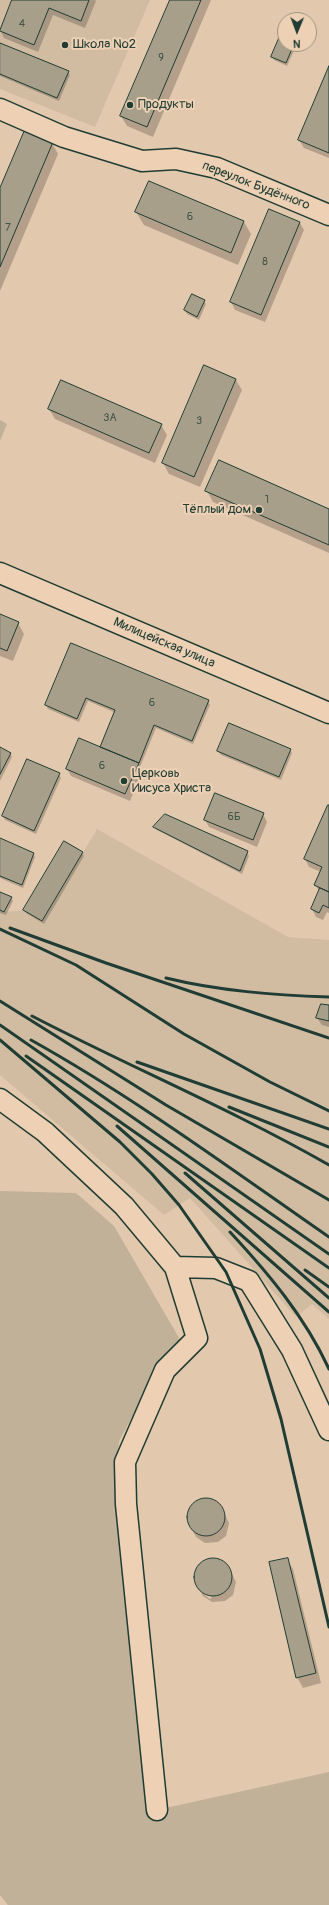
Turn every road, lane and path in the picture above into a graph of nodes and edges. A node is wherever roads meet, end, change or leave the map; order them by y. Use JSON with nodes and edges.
{"nodes":[{"id":1,"x":0,"y":109,"type":"edge"},
{"id":2,"x":329,"y":215,"type":"edge"},
{"id":3,"x":0,"y":573,"type":"edge"},
{"id":4,"x":329,"y":713,"type":"edge"},
{"id":5,"x":0,"y":1099,"type":"edge"},
{"id":6,"x":175,"y":1267,"type":"junction"},
{"id":7,"x":329,"y":1430,"type":"edge"},
{"id":8,"x":157,"y":1810,"type":"dead end"}],
"edges":[{"from":1,"to":2,"type":"street","name":"переулок Будённого"},
{"from":3,"to":4,"type":"street","name":"Милицейская улица"},
{"from":5,"to":6,"type":"street"},
{"from":6,"to":7,"type":"street"},
{"from":6,"to":8,"type":"street"}]}
